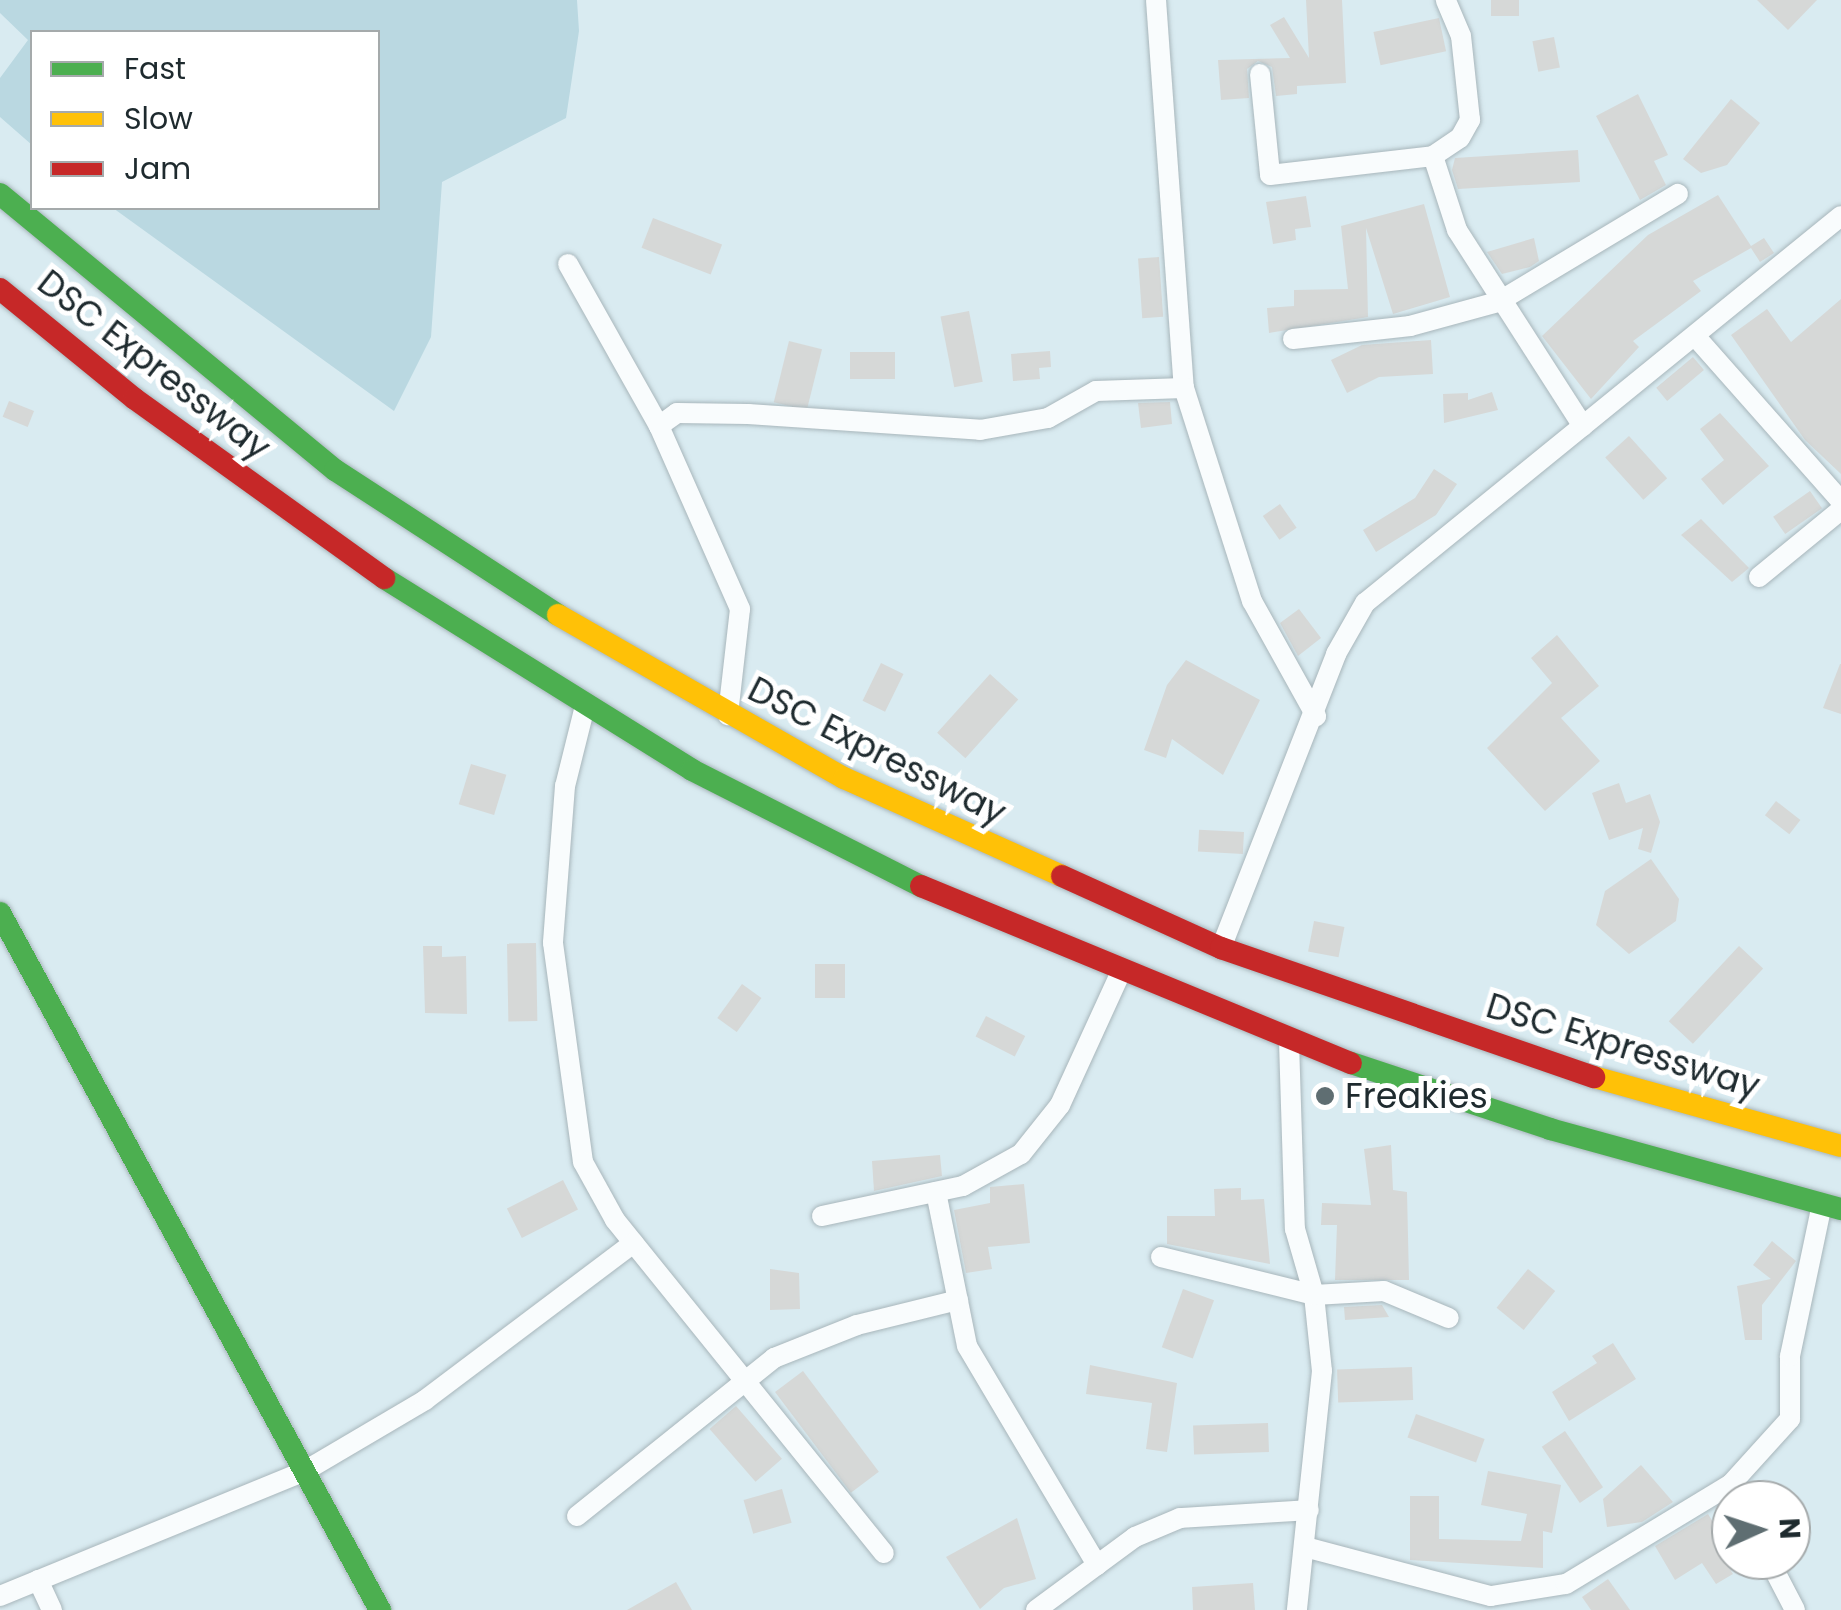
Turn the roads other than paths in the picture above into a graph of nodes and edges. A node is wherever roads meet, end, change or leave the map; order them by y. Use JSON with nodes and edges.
{"nodes":[{"id":1,"x":1156,"y":0,"type":"edge"},
{"id":2,"x":1446,"y":0,"type":"edge"},
{"id":3,"x":1260,"y":74,"type":"dead end"},
{"id":4,"x":1432,"y":156,"type":"junction"},
{"id":5,"x":0,"y":194,"type":"edge"},
{"id":6,"x":1678,"y":194,"type":"dead end"},
{"id":7,"x":1838,"y":224,"type":"edge"},
{"id":8,"x":568,"y":264,"type":"dead end"},
{"id":9,"x":0,"y":289,"type":"edge"},
{"id":10,"x":1498,"y":302,"type":"junction"},
{"id":11,"x":1694,"y":336,"type":"junction"},
{"id":12,"x":1293,"y":339,"type":"dead end"},
{"id":13,"x":1184,"y":388,"type":"junction"},
{"id":14,"x":659,"y":426,"type":"junction"},
{"id":15,"x":1583,"y":426,"type":"junction"},
{"id":16,"x":1841,"y":502,"type":"edge"},
{"id":17,"x":1841,"y":510,"type":"edge"},
{"id":18,"x":1758,"y":577,"type":"dead end"},
{"id":19,"x":585,"y":706,"type":"junction"},
{"id":20,"x":728,"y":715,"type":"junction"},
{"id":21,"x":1316,"y":716,"type":"junction"},
{"id":22,"x":0,"y":913,"type":"edge"},
{"id":23,"x":1221,"y":948,"type":"junction"},
{"id":24,"x":1120,"y":974,"type":"junction"},
{"id":25,"x":1289,"y":1042,"type":"junction"},
{"id":26,"x":1841,"y":1146,"type":"edge"},
{"id":27,"x":936,"y":1192,"type":"junction"},
{"id":28,"x":1832,"y":1207,"type":"edge"},
{"id":29,"x":822,"y":1216,"type":"dead end"},
{"id":30,"x":634,"y":1243,"type":"junction"},
{"id":31,"x":1162,"y":1257,"type":"dead end"},
{"id":32,"x":1314,"y":1295,"type":"junction"},
{"id":33,"x":958,"y":1300,"type":"junction"},
{"id":34,"x":1449,"y":1318,"type":"dead end"},
{"id":35,"x":744,"y":1379,"type":"junction"},
{"id":36,"x":303,"y":1472,"type":"junction"},
{"id":37,"x":1742,"y":1480,"type":"edge"},
{"id":38,"x":1711,"y":1504,"type":"edge"},
{"id":39,"x":1310,"y":1510,"type":"junction"},
{"id":40,"x":577,"y":1516,"type":"dead end"},
{"id":41,"x":1305,"y":1546,"type":"junction"},
{"id":42,"x":884,"y":1552,"type":"dead end"},
{"id":43,"x":1097,"y":1565,"type":"junction"},
{"id":44,"x":38,"y":1580,"type":"junction"},
{"id":45,"x":1779,"y":1580,"type":"edge"},
{"id":46,"x":0,"y":1596,"type":"edge"},
{"id":47,"x":52,"y":1610,"type":"edge"},
{"id":48,"x":380,"y":1610,"type":"edge"},
{"id":49,"x":1036,"y":1610,"type":"edge"},
{"id":50,"x":1297,"y":1610,"type":"edge"},
{"id":51,"x":1795,"y":1610,"type":"edge"}],
"edges":[{"from":1,"to":13,"type":"street"},
{"from":2,"to":4,"type":"street"},
{"from":3,"to":4,"type":"street"},
{"from":4,"to":10,"type":"street"},
{"from":5,"to":20,"type":"main road","name":"DSC Expressway"},
{"from":6,"to":10,"type":"street"},
{"from":7,"to":11,"type":"street"},
{"from":8,"to":14,"type":"street"},
{"from":9,"to":19,"type":"main road","name":"DSC Expressway"},
{"from":10,"to":12,"type":"street"},
{"from":10,"to":15,"type":"street"},
{"from":11,"to":15,"type":"street"},
{"from":11,"to":16,"type":"street"},
{"from":13,"to":14,"type":"street"},
{"from":13,"to":21,"type":"street"},
{"from":14,"to":20,"type":"street"},
{"from":15,"to":21,"type":"street"},
{"from":17,"to":18,"type":"street"},
{"from":19,"to":24,"type":"main road","name":"DSC Expressway"},
{"from":19,"to":30,"type":"street"},
{"from":20,"to":23,"type":"main road","name":"DSC Expressway"},
{"from":21,"to":23,"type":"street"},
{"from":22,"to":36,"type":"main road"},
{"from":23,"to":26,"type":"main road","name":"DSC Expressway"},
{"from":24,"to":25,"type":"main road","name":"DSC Expressway"},
{"from":24,"to":27,"type":"street"},
{"from":25,"to":28,"type":"main road","name":"DSC Expressway"},
{"from":25,"to":32,"type":"street"},
{"from":27,"to":29,"type":"street"},
{"from":27,"to":33,"type":"street"},
{"from":28,"to":37,"type":"street"},
{"from":30,"to":35,"type":"street"},
{"from":30,"to":36,"type":"street"},
{"from":31,"to":32,"type":"street"},
{"from":32,"to":34,"type":"street"},
{"from":32,"to":39,"type":"street"},
{"from":33,"to":35,"type":"street"},
{"from":33,"to":43,"type":"street"},
{"from":35,"to":40,"type":"street"},
{"from":35,"to":42,"type":"street"},
{"from":36,"to":44,"type":"street"},
{"from":36,"to":48,"type":"main road"},
{"from":38,"to":41,"type":"street"},
{"from":39,"to":41,"type":"street"},
{"from":39,"to":43,"type":"street"},
{"from":41,"to":50,"type":"street"},
{"from":43,"to":49,"type":"street"},
{"from":44,"to":46,"type":"street"},
{"from":44,"to":47,"type":"street"},
{"from":45,"to":51,"type":"street"}]}
